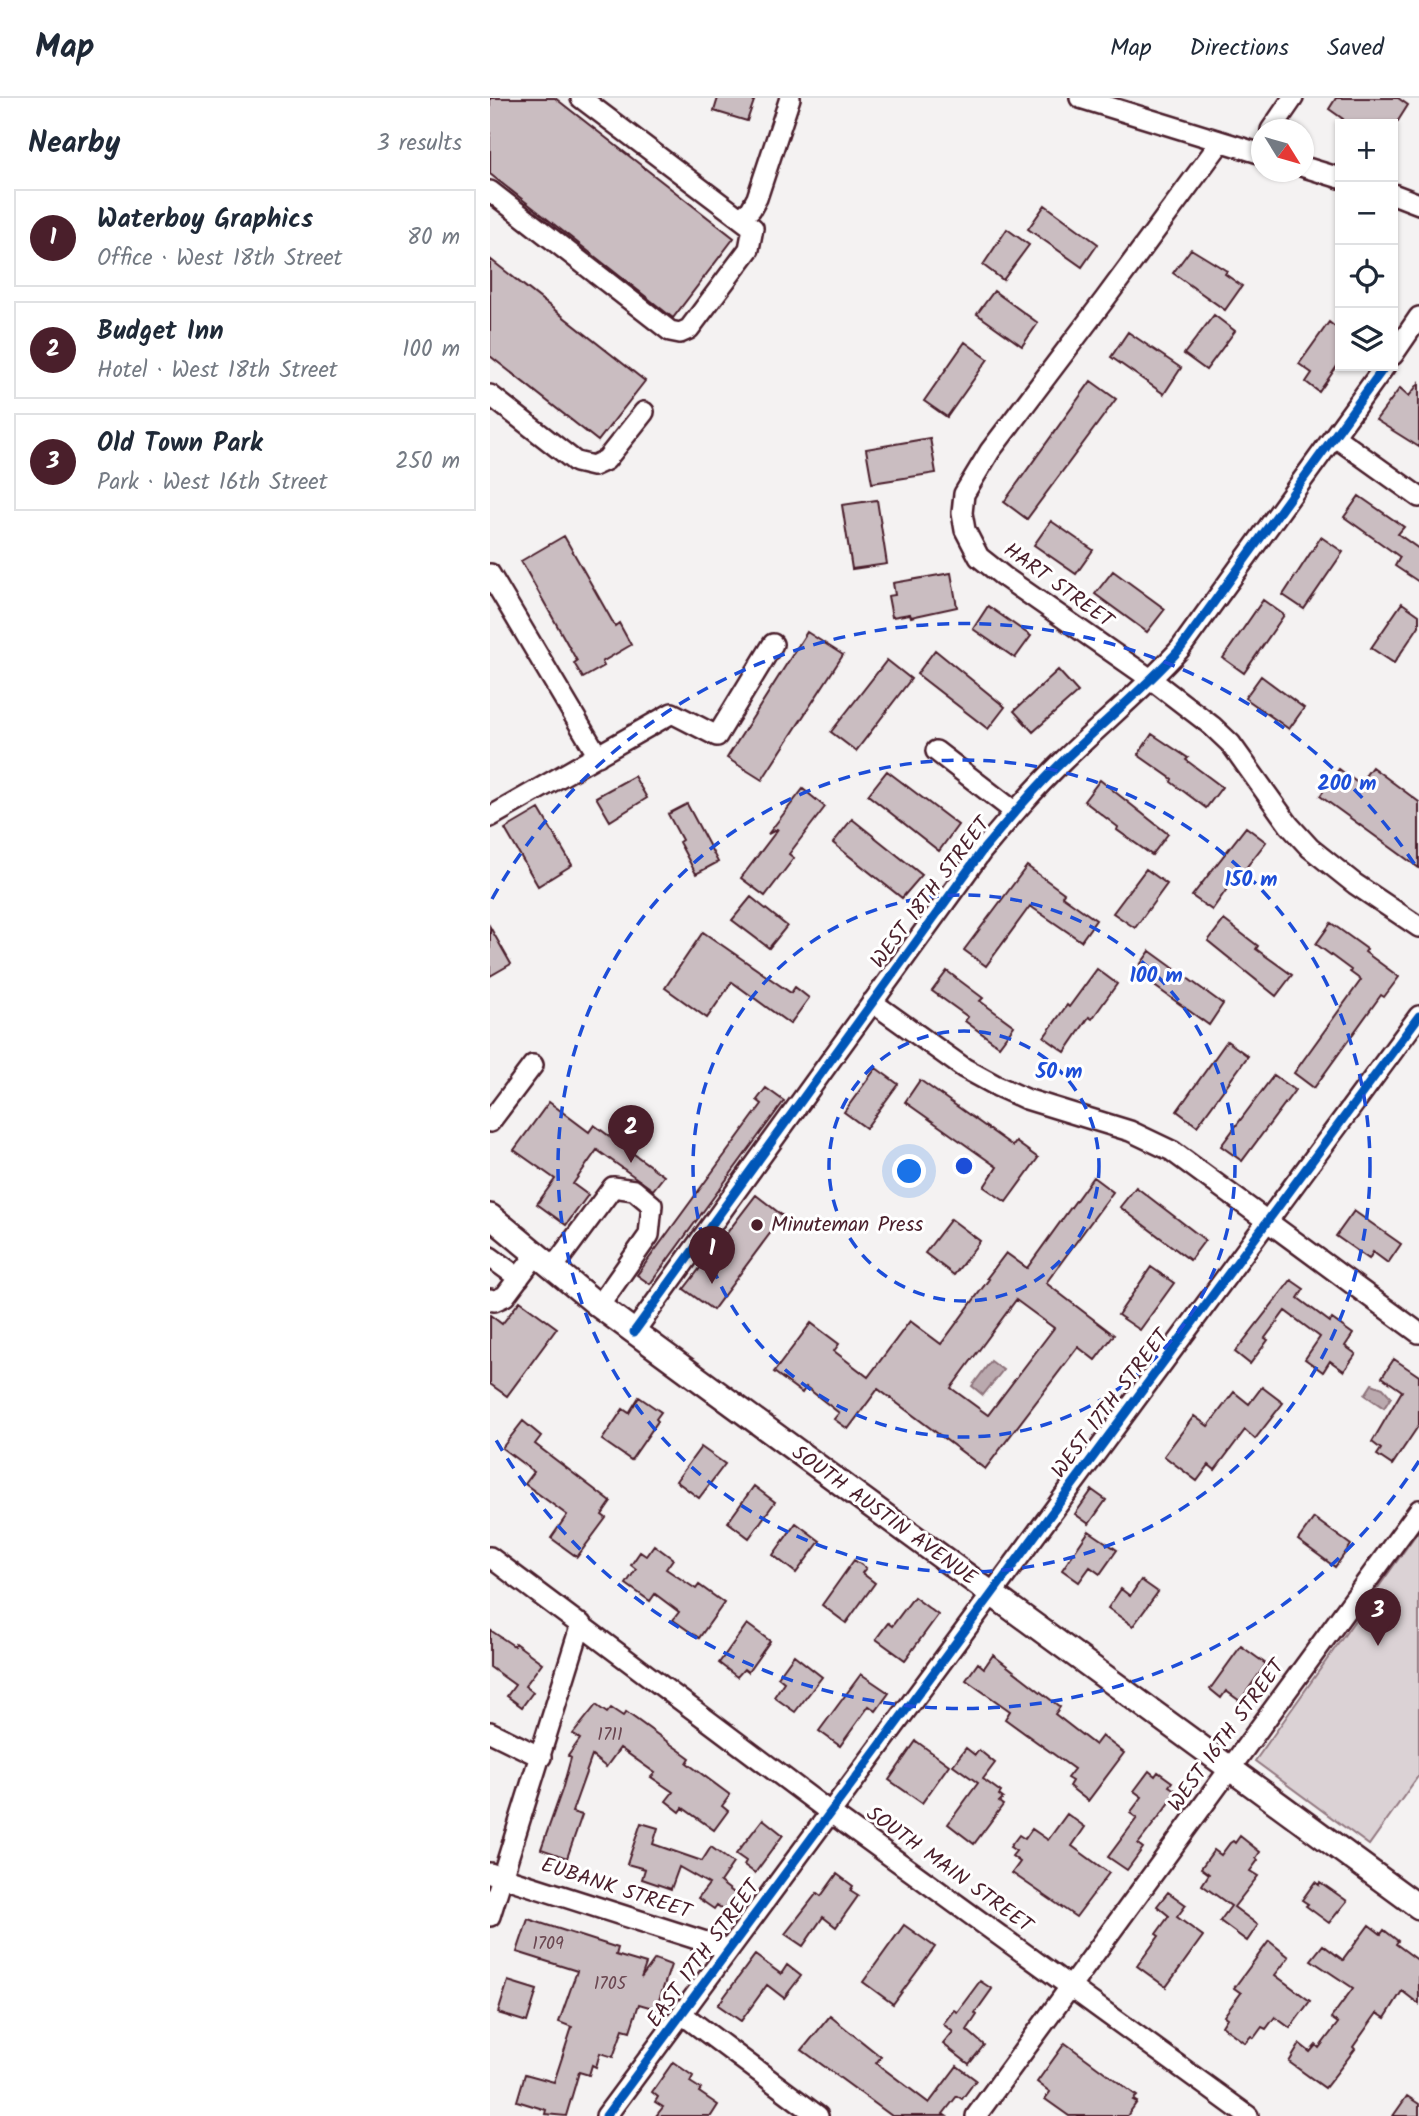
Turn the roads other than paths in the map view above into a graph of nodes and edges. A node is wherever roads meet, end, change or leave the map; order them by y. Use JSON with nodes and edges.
{"nodes":[{"id":1,"x":581,"y":98,"type":"edge"},
{"id":2,"x":790,"y":98,"type":"edge"},
{"id":3,"x":1080,"y":98,"type":"edge"},
{"id":4,"x":1293,"y":98,"type":"edge"},
{"id":5,"x":1279,"y":119,"type":"edge"},
{"id":6,"x":1220,"y":143,"type":"junction"},
{"id":7,"x":1251,"y":149,"type":"edge"},
{"id":8,"x":1314,"y":170,"type":"edge"},
{"id":9,"x":1335,"y":176,"type":"edge"},
{"id":10,"x":490,"y":191,"type":"edge"},
{"id":11,"x":1398,"y":196,"type":"edge"},
{"id":12,"x":1419,"y":204,"type":"edge"},
{"id":13,"x":741,"y":218,"type":"junction"},
{"id":14,"x":1417,"y":326,"type":"edge"},
{"id":15,"x":1398,"y":349,"type":"edge"},
{"id":16,"x":1381,"y":371,"type":"edge"},
{"id":17,"x":490,"y":395,"type":"edge"},
{"id":18,"x":643,"y":412,"type":"dead end"},
{"id":19,"x":1335,"y":436,"type":"junction"},
{"id":20,"x":1419,"y":497,"type":"edge"},
{"id":21,"x":490,"y":574,"type":"edge"},
{"id":22,"x":774,"y":644,"type":"dead end"},
{"id":23,"x":1152,"y":680,"type":"junction"},
{"id":24,"x":936,"y":751,"type":"dead end"},
{"id":25,"x":597,"y":756,"type":"junction"},
{"id":26,"x":1014,"y":812,"type":"junction"},
{"id":27,"x":490,"y":817,"type":"edge"},
{"id":28,"x":1419,"y":927,"type":"edge"},
{"id":29,"x":872,"y":1002,"type":"junction"},
{"id":30,"x":1419,"y":1016,"type":"edge"},
{"id":31,"x":533,"y":1065,"type":"dead end"},
{"id":32,"x":490,"y":1122,"type":"edge"},
{"id":33,"x":492,"y":1221,"type":"edge"},
{"id":34,"x":1267,"y":1222,"type":"junction"},
{"id":35,"x":490,"y":1256,"type":"edge"},
{"id":36,"x":544,"y":1262,"type":"junction"},
{"id":37,"x":519,"y":1278,"type":"junction"},
{"id":38,"x":490,"y":1299,"type":"edge"},
{"id":39,"x":599,"y":1306,"type":"junction"},
{"id":40,"x":634,"y":1332,"type":"junction"},
{"id":41,"x":1419,"y":1333,"type":"edge"},
{"id":42,"x":1419,"y":1510,"type":"edge"},
{"id":43,"x":490,"y":1558,"type":"edge"},
{"id":44,"x":991,"y":1594,"type":"junction"},
{"id":45,"x":582,"y":1624,"type":"junction"},
{"id":46,"x":490,"y":1732,"type":"edge"},
{"id":47,"x":541,"y":1757,"type":"junction"},
{"id":48,"x":1232,"y":1769,"type":"junction"},
{"id":49,"x":831,"y":1813,"type":"junction"},
{"id":50,"x":497,"y":1875,"type":"edge"},
{"id":51,"x":1419,"y":1907,"type":"edge"},
{"id":52,"x":490,"y":1916,"type":"edge"},
{"id":53,"x":728,"y":1949,"type":"junction"},
{"id":54,"x":1071,"y":1987,"type":"junction"},
{"id":55,"x":682,"y":2014,"type":"junction"},
{"id":56,"x":606,"y":2116,"type":"edge"},
{"id":57,"x":818,"y":2116,"type":"edge"},
{"id":58,"x":976,"y":2116,"type":"edge"},
{"id":59,"x":1248,"y":2116,"type":"edge"}],
"edges":[{"from":1,"to":13,"type":"street"},
{"from":2,"to":13,"type":"street"},
{"from":3,"to":6,"type":"street"},
{"from":4,"to":5,"type":"street"},
{"from":6,"to":7,"type":"street"},
{"from":6,"to":23,"type":"street","name":"HART STREET"},
{"from":8,"to":9,"type":"street"},
{"from":10,"to":13,"type":"street"},
{"from":11,"to":12,"type":"street"},
{"from":14,"to":15,"type":"street"},
{"from":16,"to":19,"type":"street","name":"WEST 18TH STREET"},
{"from":17,"to":18,"type":"street"},
{"from":19,"to":20,"type":"street"},
{"from":19,"to":23,"type":"street","name":"WEST 18TH STREET"},
{"from":21,"to":25,"type":"street"},
{"from":22,"to":25,"type":"street"},
{"from":23,"to":26,"type":"street","name":"WEST 18TH STREET"},
{"from":23,"to":28,"type":"street","name":"HART STREET"},
{"from":24,"to":26,"type":"street"},
{"from":25,"to":27,"type":"street"},
{"from":26,"to":29,"type":"street","name":"WEST 18TH STREET"},
{"from":29,"to":34,"type":"street"},
{"from":29,"to":40,"type":"street","name":"WEST 18TH STREET"},
{"from":30,"to":34,"type":"street","name":"WEST 17TH STREET"},
{"from":31,"to":32,"type":"street"},
{"from":33,"to":36,"type":"main road","name":"SOUTH AUSTIN AVENUE"},
{"from":34,"to":41,"type":"street"},
{"from":34,"to":44,"type":"street","name":"WEST 17TH STREET"},
{"from":35,"to":37,"type":"street"},
{"from":36,"to":37,"type":"street"},
{"from":36,"to":39,"type":"main road","name":"SOUTH AUSTIN AVENUE"},
{"from":36,"to":39,"type":"street"},
{"from":37,"to":38,"type":"street"},
{"from":39,"to":40,"type":"main road","name":"SOUTH AUSTIN AVENUE"},
{"from":40,"to":44,"type":"main road","name":"SOUTH AUSTIN AVENUE"},
{"from":42,"to":48,"type":"street","name":"WEST 16TH STREET"},
{"from":43,"to":45,"type":"street","name":"SOUTH MAIN STREET"},
{"from":44,"to":48,"type":"main road","name":"SOUTH AUSTIN AVENUE"},
{"from":44,"to":49,"type":"street","name":"WEST 17TH STREET"},
{"from":45,"to":47,"type":"street"},
{"from":45,"to":49,"type":"street","name":"SOUTH MAIN STREET"},
{"from":46,"to":47,"type":"street"},
{"from":47,"to":50,"type":"street"},
{"from":48,"to":51,"type":"main road","name":"SOUTH AUSTIN AVENUE"},
{"from":48,"to":54,"type":"street","name":"WEST 16TH STREET"},
{"from":49,"to":53,"type":"street","name":"EAST 17TH STREET"},
{"from":49,"to":54,"type":"street","name":"SOUTH MAIN STREET"},
{"from":50,"to":52,"type":"street"},
{"from":50,"to":53,"type":"street","name":"EUBANK STREET"},
{"from":53,"to":55,"type":"street","name":"EAST 17TH STREET"},
{"from":54,"to":58,"type":"street","name":"WEST 16TH STREET"},
{"from":54,"to":59,"type":"street","name":"SOUTH MAIN STREET"},
{"from":55,"to":56,"type":"street","name":"EAST 17TH STREET"},
{"from":55,"to":57,"type":"street"}]}
